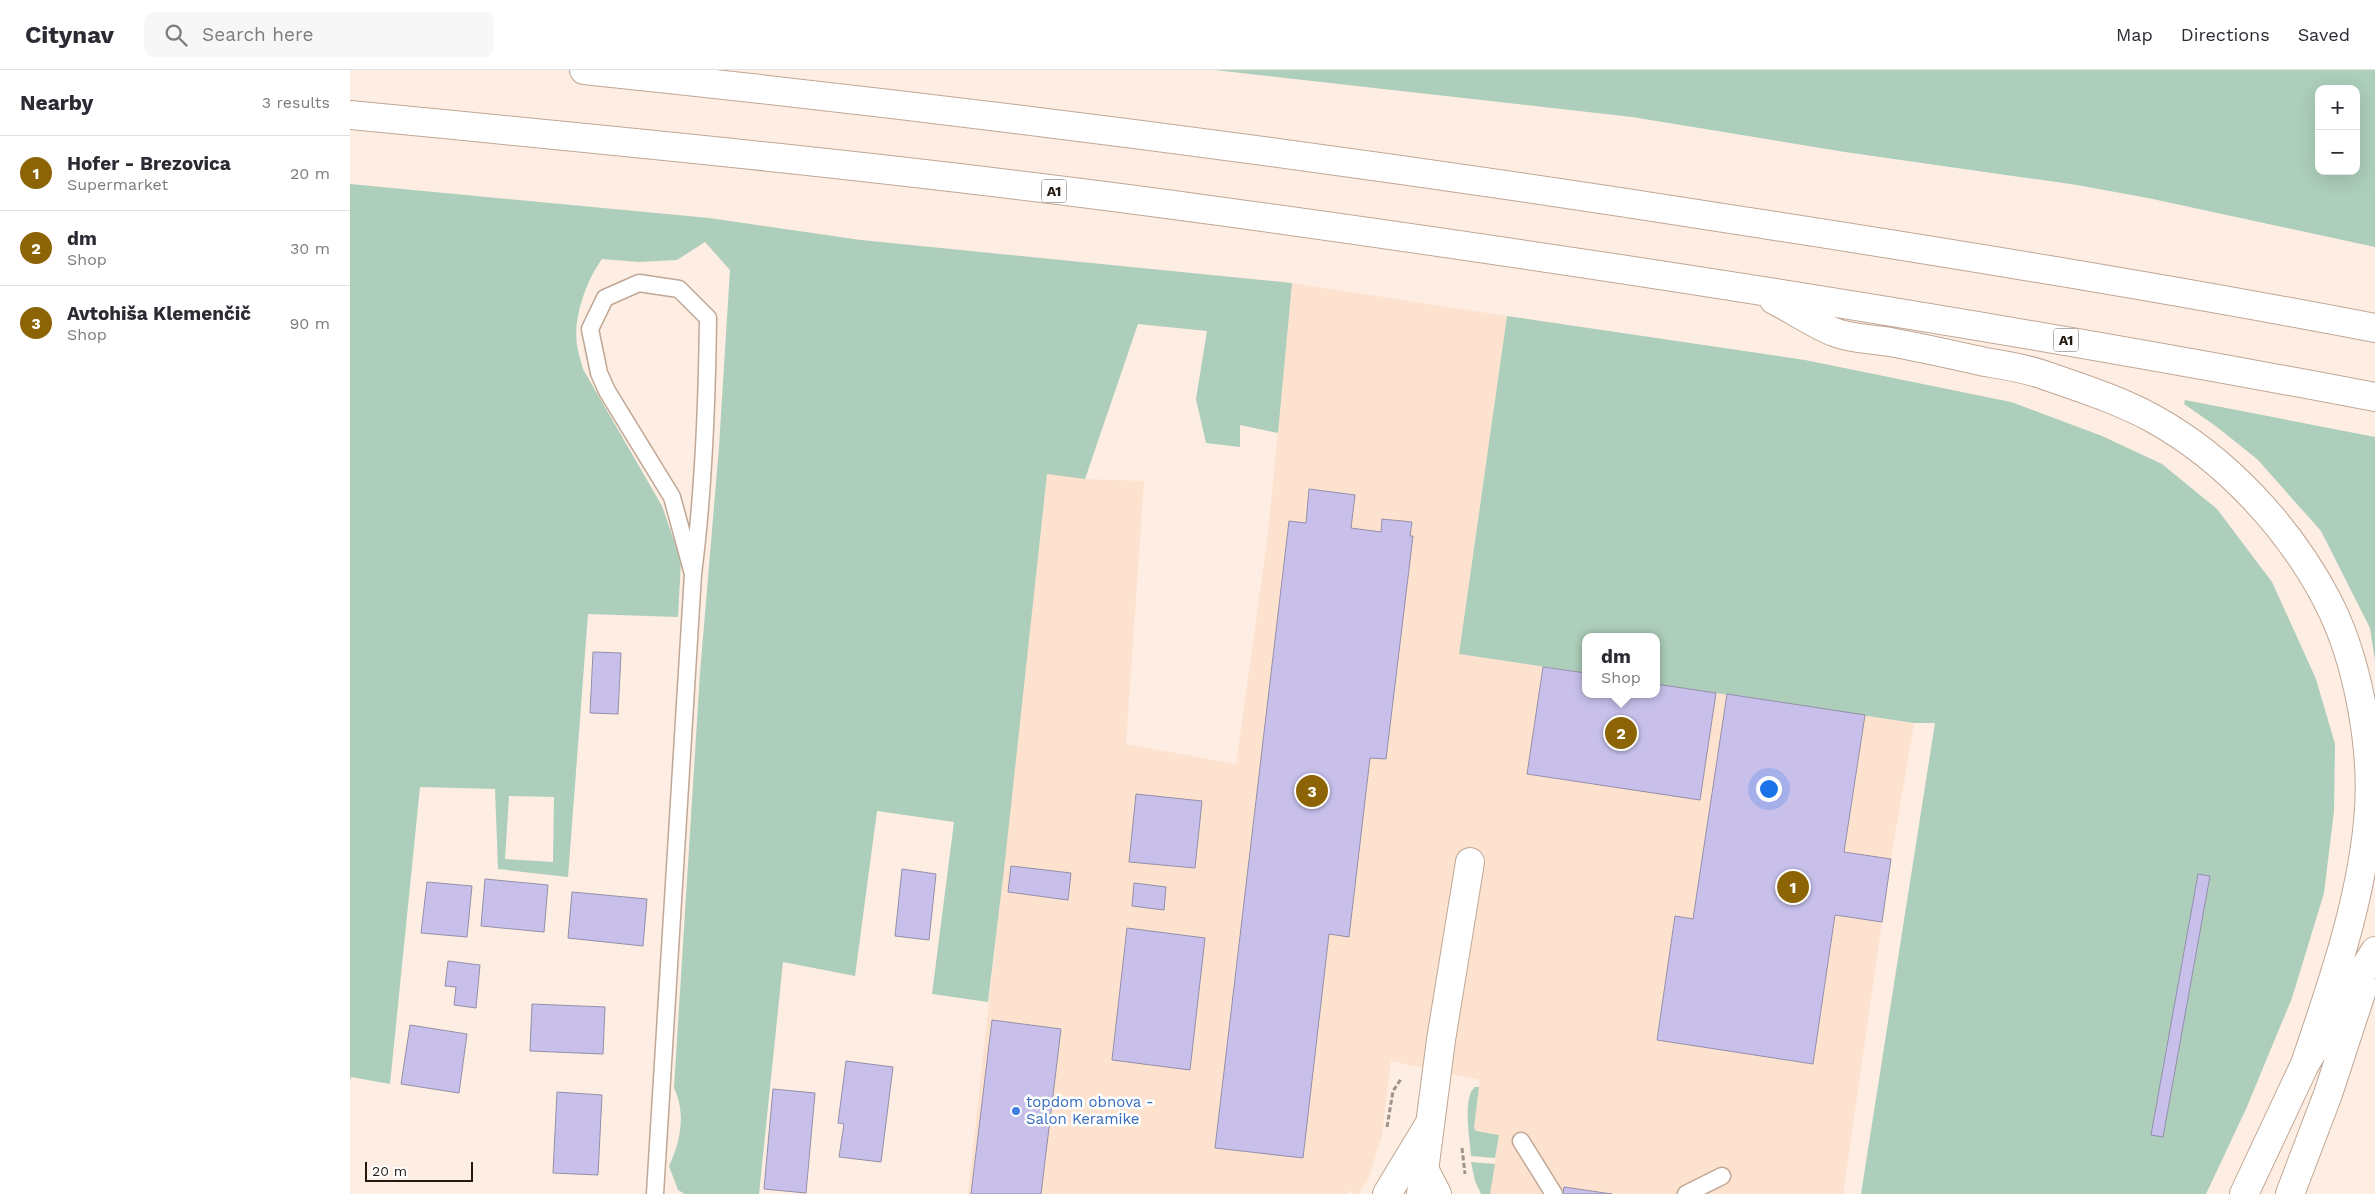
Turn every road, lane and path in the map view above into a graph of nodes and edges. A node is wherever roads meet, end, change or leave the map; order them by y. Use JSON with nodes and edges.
{"nodes":[{"id":1,"x":584,"y":70,"type":"edge"},
{"id":2,"x":350,"y":115,"type":"edge"},
{"id":3,"x":1755,"y":290,"type":"junction"},
{"id":4,"x":2375,"y":328,"type":"edge"},
{"id":5,"x":2375,"y":397,"type":"edge"},
{"id":6,"x":692,"y":574,"type":"junction"},
{"id":7,"x":1470,"y":862,"type":"dead end"},
{"id":8,"x":2374,"y":954,"type":"edge"},
{"id":9,"x":2375,"y":1009,"type":"edge"},
{"id":10,"x":2305,"y":1064,"type":"junction"},
{"id":11,"x":2328,"y":1094,"type":"junction"},
{"id":12,"x":1430,"y":1123,"type":"junction"},
{"id":13,"x":1521,"y":1141,"type":"dead end"},
{"id":14,"x":1722,"y":1176,"type":"dead end"},
{"id":15,"x":1423,"y":1181,"type":"edge"},
{"id":16,"x":655,"y":1194,"type":"edge"},
{"id":17,"x":1387,"y":1194,"type":"edge"},
{"id":18,"x":1437,"y":1194,"type":"edge"},
{"id":19,"x":1554,"y":1194,"type":"edge"},
{"id":20,"x":1686,"y":1194,"type":"edge"},
{"id":21,"x":2244,"y":1194,"type":"edge"},
{"id":22,"x":2290,"y":1194,"type":"edge"}],
"edges":[{"from":1,"to":4,"type":"main road"},
{"from":2,"to":3,"type":"main road","number":"A1"},
{"from":3,"to":5,"type":"main road","number":"A1"},
{"from":3,"to":10,"type":"main road"},
{"from":6,"to":6,"type":"lane"},
{"from":6,"to":16,"type":"lane"},
{"from":7,"to":12,"type":"main road"},
{"from":8,"to":10,"type":"main road"},
{"from":8,"to":11,"type":"main road"},
{"from":9,"to":11,"type":"main road"},
{"from":10,"to":21,"type":"main road"},
{"from":11,"to":22,"type":"main road"},
{"from":12,"to":15,"type":"main road"},
{"from":12,"to":17,"type":"main road"},
{"from":13,"to":19,"type":"lane"},
{"from":14,"to":20,"type":"lane"},
{"from":15,"to":18,"type":"main road"}]}
